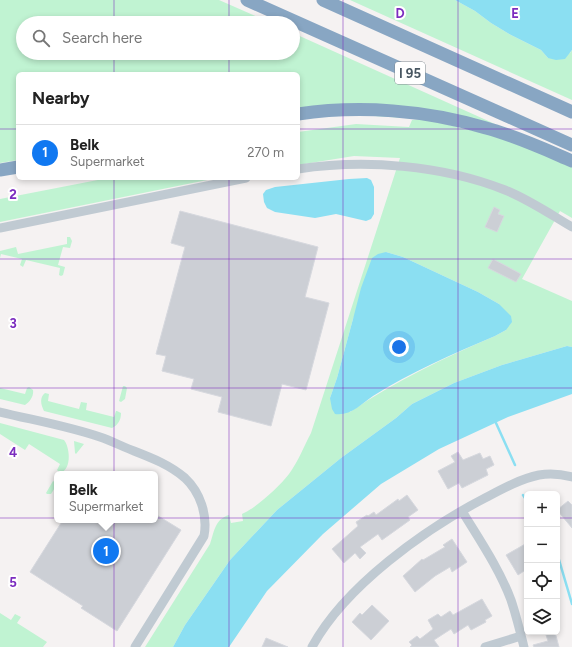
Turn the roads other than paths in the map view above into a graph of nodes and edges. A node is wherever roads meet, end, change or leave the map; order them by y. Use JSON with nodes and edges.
{"nodes":[{"id":1,"x":247,"y":0,"type":"edge"},
{"id":2,"x":323,"y":0,"type":"edge"},
{"id":3,"x":283,"y":16,"type":"edge"},
{"id":4,"x":300,"y":24,"type":"edge"},
{"id":5,"x":572,"y":112,"type":"edge"},
{"id":6,"x":300,"y":114,"type":"edge"},
{"id":7,"x":572,"y":145,"type":"edge"},
{"id":8,"x":572,"y":160,"type":"edge"},
{"id":9,"x":16,"y":167,"type":"edge"},
{"id":10,"x":300,"y":169,"type":"edge"},
{"id":11,"x":0,"y":170,"type":"edge"},
{"id":12,"x":236,"y":180,"type":"edge"},
{"id":13,"x":572,"y":227,"type":"edge"},
{"id":14,"x":0,"y":228,"type":"edge"},
{"id":15,"x":0,"y":412,"type":"edge"},
{"id":16,"x":572,"y":477,"type":"edge"},
{"id":17,"x":462,"y":510,"type":"junction"},
{"id":18,"x":521,"y":636,"type":"junction"},
{"id":19,"x":135,"y":647,"type":"edge"},
{"id":20,"x":312,"y":647,"type":"edge"},
{"id":21,"x":485,"y":647,"type":"edge"},
{"id":22,"x":524,"y":647,"type":"edge"}],
"edges":[{"from":1,"to":3,"type":"highway","number":"I 95"},
{"from":2,"to":5,"type":"highway","number":"I 95"},
{"from":4,"to":7,"type":"highway","number":"I 95"},
{"from":6,"to":8,"type":"highway"},
{"from":9,"to":11,"type":"highway"},
{"from":10,"to":13,"type":"street"},
{"from":12,"to":14,"type":"street"},
{"from":15,"to":19,"type":"street"},
{"from":16,"to":17,"type":"street"},
{"from":17,"to":18,"type":"street"},
{"from":17,"to":20,"type":"street"},
{"from":18,"to":21,"type":"street"},
{"from":18,"to":22,"type":"street"}]}
